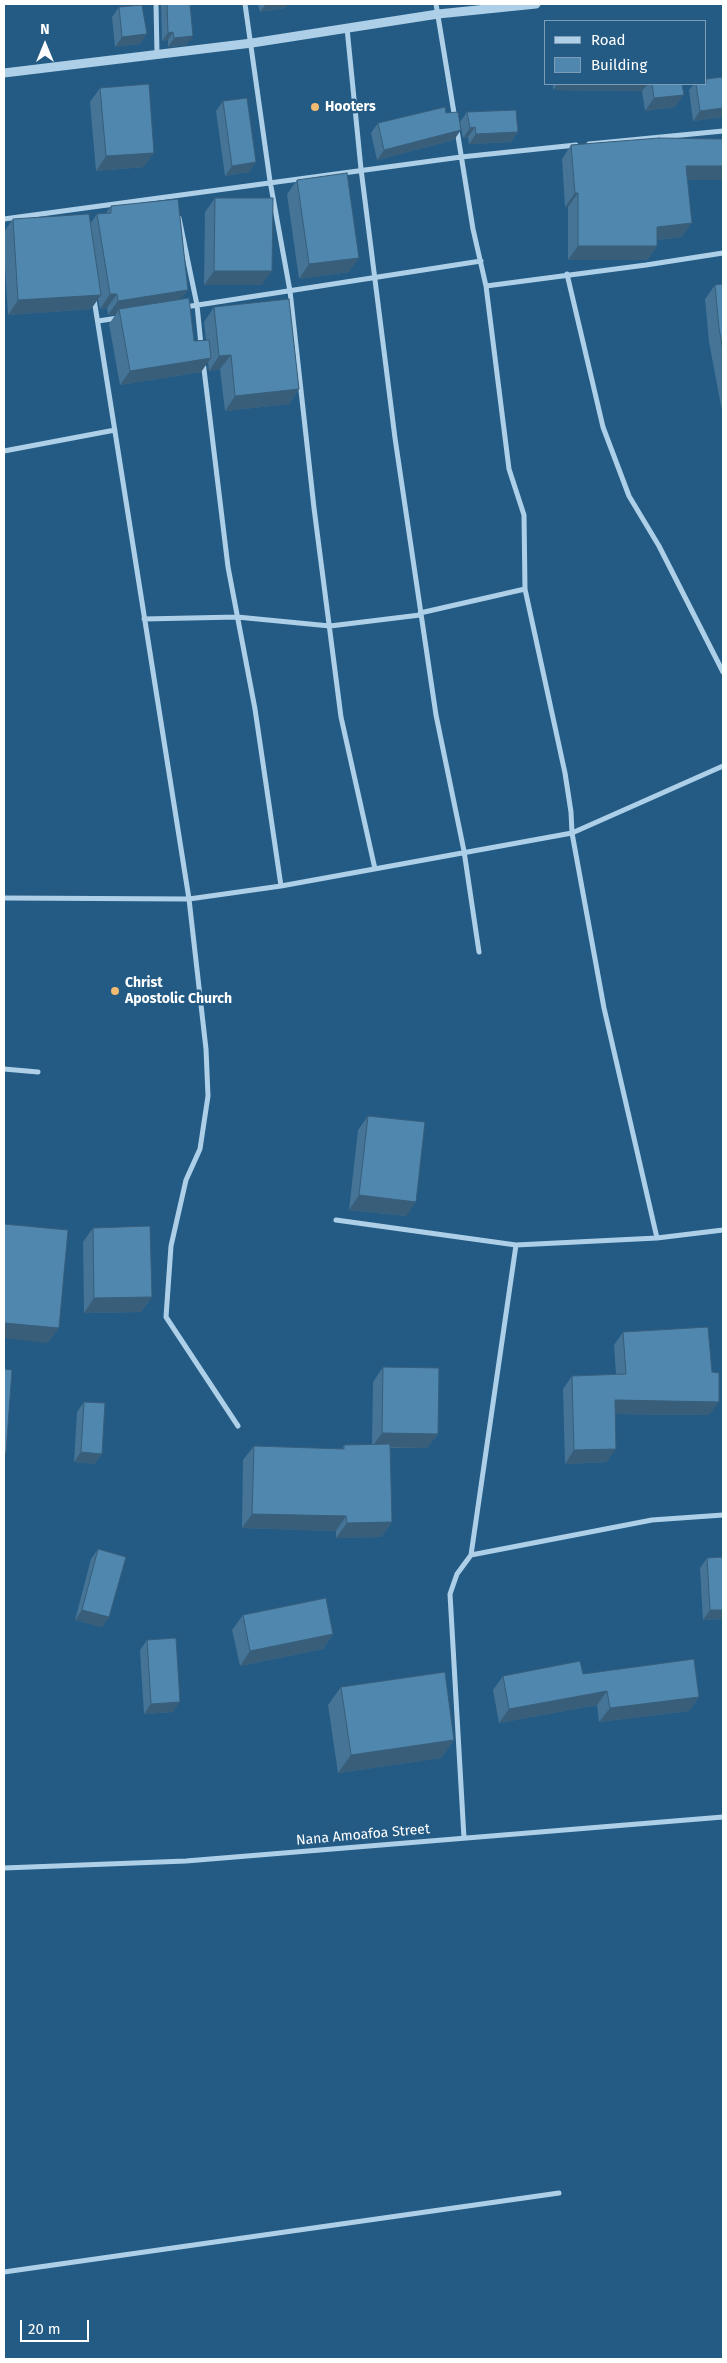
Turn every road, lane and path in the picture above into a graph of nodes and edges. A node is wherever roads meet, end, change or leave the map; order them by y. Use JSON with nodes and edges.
{"nodes":[{"id":1,"x":156,"y":4,"type":"edge"},
{"id":2,"x":245,"y":4,"type":"edge"},
{"id":3,"x":436,"y":4,"type":"edge"},
{"id":4,"x":535,"y":4,"type":"edge"},
{"id":5,"x":438,"y":14,"type":"junction"},
{"id":6,"x":347,"y":28,"type":"junction"},
{"id":7,"x":252,"y":43,"type":"junction"},
{"id":8,"x":156,"y":54,"type":"junction"},
{"id":9,"x":4,"y":73,"type":"edge"},
{"id":10,"x":723,"y":131,"type":"edge"},
{"id":11,"x":461,"y":157,"type":"junction"},
{"id":12,"x":361,"y":170,"type":"junction"},
{"id":13,"x":270,"y":181,"type":"junction"},
{"id":14,"x":175,"y":196,"type":"junction"},
{"id":15,"x":177,"y":205,"type":"edge"},
{"id":16,"x":80,"y":210,"type":"junction"},
{"id":17,"x":179,"y":214,"type":"edge"},
{"id":18,"x":4,"y":219,"type":"edge"},
{"id":19,"x":82,"y":219,"type":"edge"},
{"id":20,"x":723,"y":253,"type":"edge"},
{"id":21,"x":481,"y":261,"type":"junction"},
{"id":22,"x":567,"y":274,"type":"junction"},
{"id":23,"x":374,"y":277,"type":"junction"},
{"id":24,"x":486,"y":286,"type":"junction"},
{"id":25,"x":290,"y":291,"type":"junction"},
{"id":26,"x":93,"y":294,"type":"edge"},
{"id":27,"x":197,"y":305,"type":"junction"},
{"id":28,"x":179,"y":308,"type":"edge"},
{"id":29,"x":125,"y":317,"type":"edge"},
{"id":30,"x":98,"y":321,"type":"junction"},
{"id":31,"x":115,"y":430,"type":"junction"},
{"id":32,"x":4,"y":451,"type":"edge"},
{"id":33,"x":525,"y":590,"type":"junction"},
{"id":34,"x":420,"y":613,"type":"junction"},
{"id":35,"x":237,"y":617,"type":"junction"},
{"id":36,"x":144,"y":619,"type":"junction"},
{"id":37,"x":330,"y":626,"type":"junction"},
{"id":38,"x":723,"y":672,"type":"edge"},
{"id":39,"x":723,"y":766,"type":"edge"},
{"id":40,"x":572,"y":833,"type":"junction"},
{"id":41,"x":464,"y":851,"type":"junction"},
{"id":42,"x":375,"y":869,"type":"junction"},
{"id":43,"x":281,"y":886,"type":"junction"},
{"id":44,"x":4,"y":898,"type":"edge"},
{"id":45,"x":189,"y":899,"type":"junction"},
{"id":46,"x":478,"y":952,"type":"dead end"},
{"id":47,"x":4,"y":1069,"type":"edge"},
{"id":48,"x":38,"y":1072,"type":"dead end"},
{"id":49,"x":336,"y":1220,"type":"dead end"},
{"id":50,"x":723,"y":1230,"type":"edge"},
{"id":51,"x":657,"y":1238,"type":"junction"},
{"id":52,"x":516,"y":1246,"type":"junction"},
{"id":53,"x":238,"y":1426,"type":"dead end"},
{"id":54,"x":723,"y":1514,"type":"edge"},
{"id":55,"x":471,"y":1555,"type":"junction"},
{"id":56,"x":723,"y":1817,"type":"edge"},
{"id":57,"x":464,"y":1838,"type":"junction"},
{"id":58,"x":4,"y":1868,"type":"edge"},
{"id":59,"x":559,"y":2193,"type":"dead end"},
{"id":60,"x":4,"y":2272,"type":"edge"}],
"edges":[{"from":1,"to":8,"type":"street"},
{"from":2,"to":7,"type":"street"},
{"from":3,"to":5,"type":"street"},
{"from":4,"to":5,"type":"street"},
{"from":5,"to":6,"type":"street"},
{"from":5,"to":11,"type":"street"},
{"from":6,"to":7,"type":"street"},
{"from":6,"to":12,"type":"street"},
{"from":7,"to":8,"type":"street"},
{"from":7,"to":13,"type":"street"},
{"from":8,"to":9,"type":"street"},
{"from":10,"to":11,"type":"street"},
{"from":11,"to":12,"type":"street"},
{"from":11,"to":21,"type":"street"},
{"from":12,"to":13,"type":"street"},
{"from":12,"to":23,"type":"street"},
{"from":13,"to":14,"type":"street"},
{"from":13,"to":25,"type":"street"},
{"from":14,"to":15,"type":"street"},
{"from":14,"to":16,"type":"street"},
{"from":16,"to":18,"type":"street"},
{"from":16,"to":19,"type":"street"},
{"from":17,"to":27,"type":"street"},
{"from":20,"to":22,"type":"street"},
{"from":21,"to":23,"type":"street"},
{"from":21,"to":24,"type":"street"},
{"from":22,"to":24,"type":"street"},
{"from":22,"to":38,"type":"street"},
{"from":23,"to":25,"type":"street"},
{"from":23,"to":34,"type":"street"},
{"from":24,"to":33,"type":"street"},
{"from":25,"to":27,"type":"street"},
{"from":25,"to":37,"type":"street"},
{"from":26,"to":30,"type":"street"},
{"from":27,"to":28,"type":"street"},
{"from":27,"to":35,"type":"street"},
{"from":29,"to":30,"type":"street"},
{"from":30,"to":31,"type":"street"},
{"from":31,"to":32,"type":"street"},
{"from":31,"to":36,"type":"street"},
{"from":33,"to":34,"type":"street"},
{"from":33,"to":40,"type":"street"},
{"from":34,"to":37,"type":"street"},
{"from":34,"to":41,"type":"street"},
{"from":35,"to":36,"type":"street"},
{"from":35,"to":37,"type":"street"},
{"from":35,"to":43,"type":"street"},
{"from":36,"to":45,"type":"street"},
{"from":37,"to":42,"type":"street"},
{"from":39,"to":40,"type":"street"},
{"from":40,"to":41,"type":"street"},
{"from":40,"to":51,"type":"street"},
{"from":41,"to":42,"type":"street"},
{"from":41,"to":46,"type":"street"},
{"from":42,"to":43,"type":"street"},
{"from":43,"to":45,"type":"street"},
{"from":44,"to":45,"type":"street"},
{"from":45,"to":53,"type":"street"},
{"from":47,"to":48,"type":"street"},
{"from":49,"to":52,"type":"street"},
{"from":50,"to":51,"type":"street"},
{"from":51,"to":52,"type":"street"},
{"from":52,"to":55,"type":"street"},
{"from":54,"to":55,"type":"street"},
{"from":55,"to":57,"type":"street"},
{"from":56,"to":57,"type":"street","name":"Nana Amoafoa Street"},
{"from":57,"to":58,"type":"street","name":"Nana Amoafoa Street"},
{"from":59,"to":60,"type":"street"}]}
